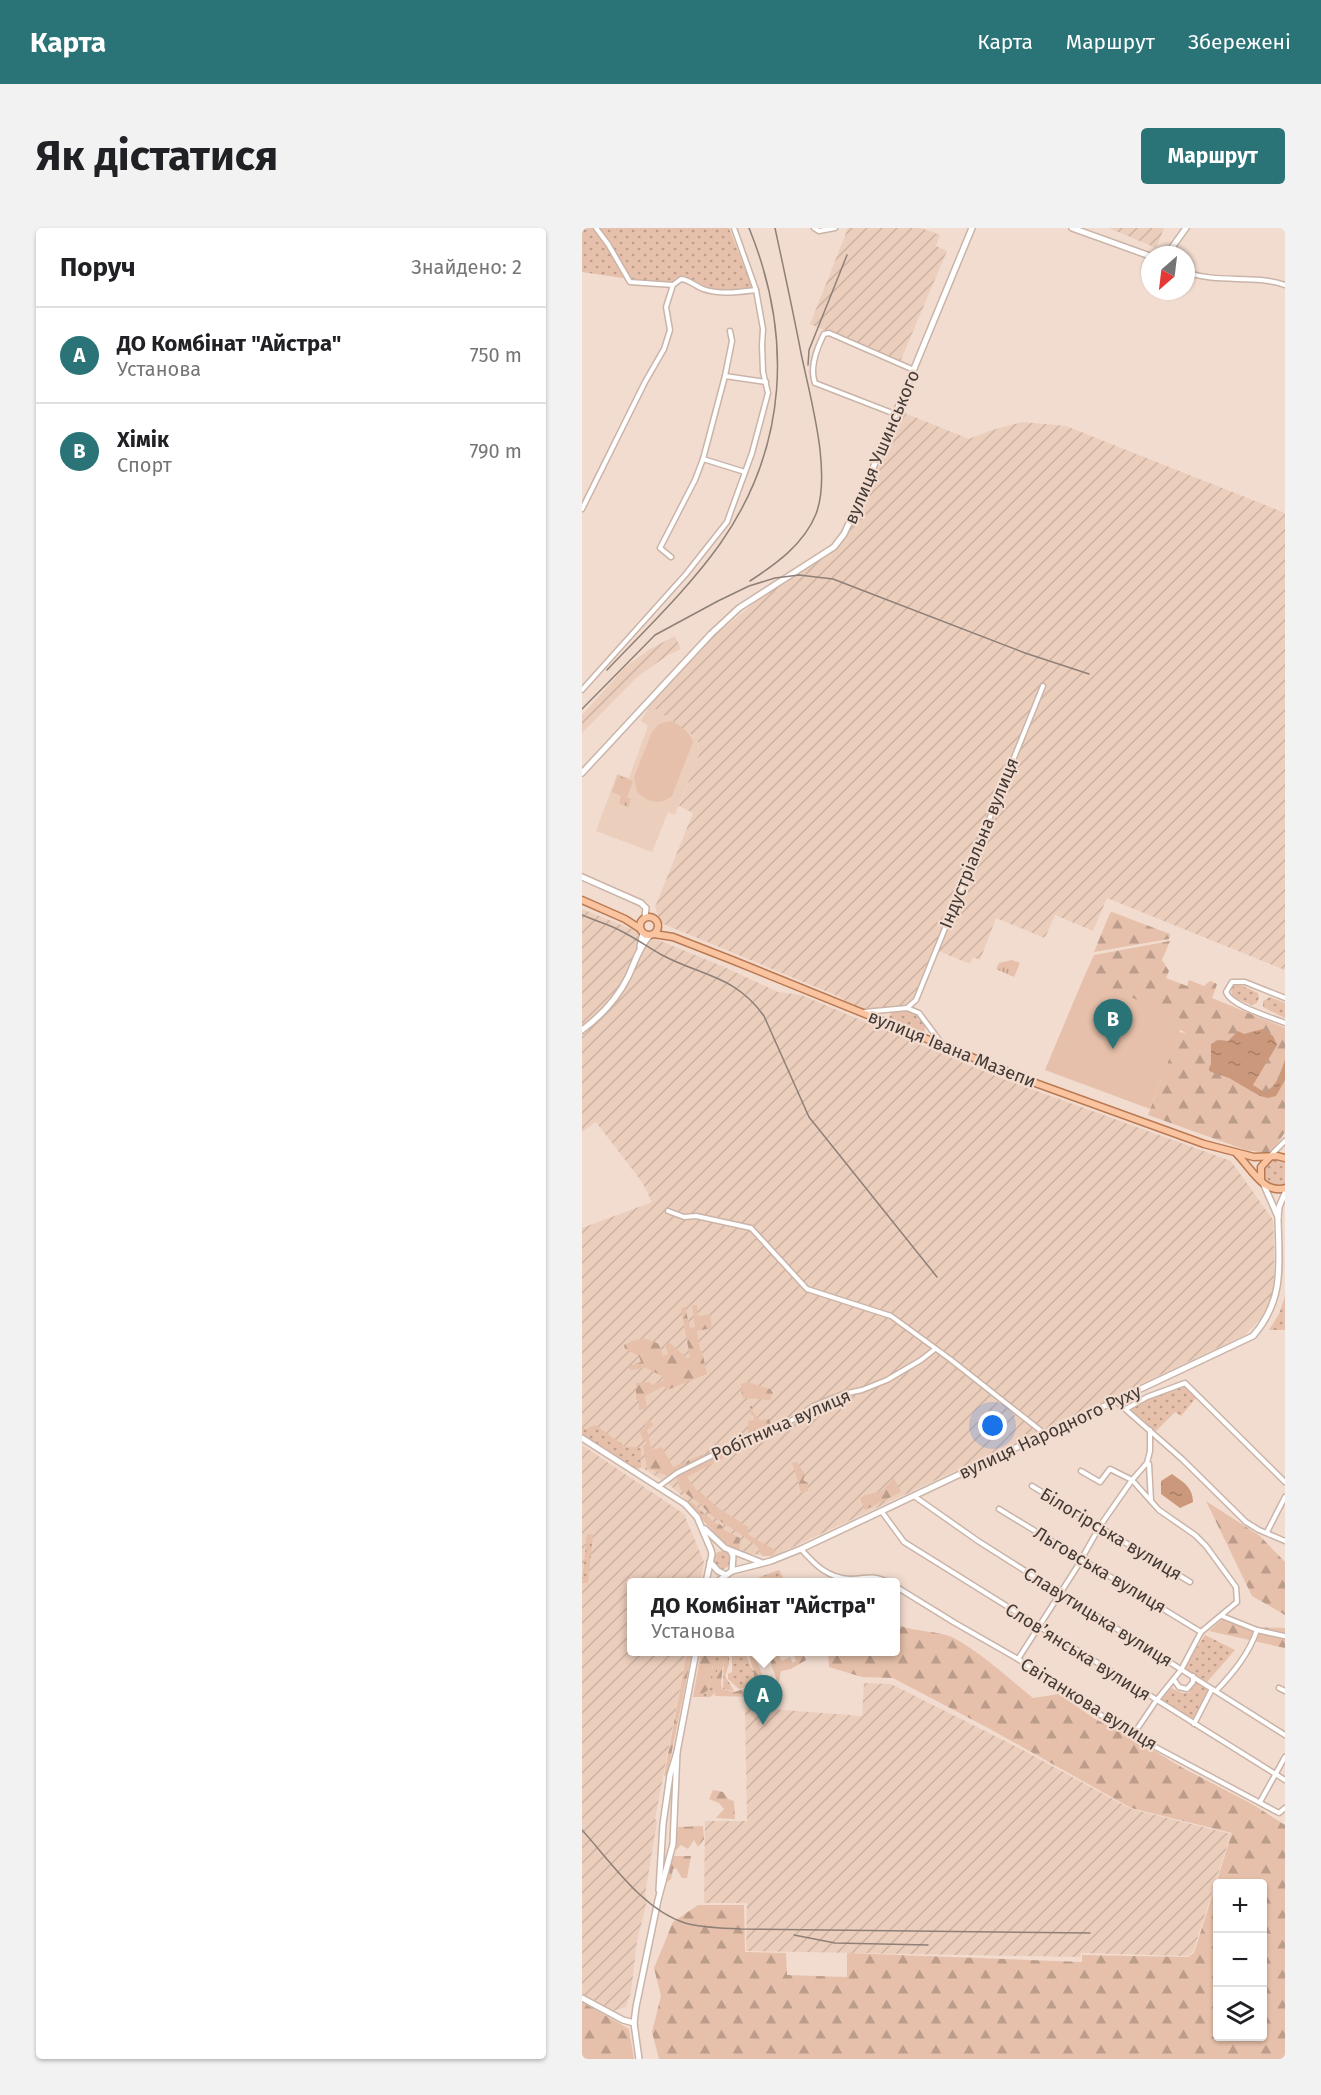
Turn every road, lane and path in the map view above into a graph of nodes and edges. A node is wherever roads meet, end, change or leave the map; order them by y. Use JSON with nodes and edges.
{"nodes":[{"id":1,"x":596,"y":228,"type":"edge"},
{"id":2,"x":735,"y":228,"type":"edge"},
{"id":3,"x":814,"y":228,"type":"edge"},
{"id":4,"x":835,"y":228,"type":"edge"},
{"id":5,"x":972,"y":228,"type":"edge"},
{"id":6,"x":1072,"y":228,"type":"edge"},
{"id":7,"x":1186,"y":228,"type":"edge"},
{"id":8,"x":1173,"y":246,"type":"edge"},
{"id":9,"x":1141,"y":253,"type":"edge"},
{"id":10,"x":1195,"y":275,"type":"edge"},
{"id":11,"x":673,"y":285,"type":"junction"},
{"id":12,"x":1285,"y":285,"type":"edge"},
{"id":13,"x":756,"y":290,"type":"junction"},
{"id":14,"x":730,"y":331,"type":"dead end"},
{"id":15,"x":914,"y":370,"type":"junction"},
{"id":16,"x":725,"y":376,"type":"junction"},
{"id":17,"x":766,"y":382,"type":"junction"},
{"id":18,"x":896,"y":414,"type":"junction"},
{"id":19,"x":704,"y":459,"type":"junction"},
{"id":20,"x":745,"y":472,"type":"junction"},
{"id":21,"x":582,"y":509,"type":"edge"},
{"id":22,"x":671,"y":558,"type":"dead end"},
{"id":23,"x":1043,"y":686,"type":"dead end"},
{"id":24,"x":582,"y":690,"type":"edge"},
{"id":25,"x":582,"y":773,"type":"edge"},
{"id":26,"x":582,"y":877,"type":"edge"},
{"id":27,"x":582,"y":900,"type":"edge"},
{"id":28,"x":625,"y":919,"type":"junction"},
{"id":29,"x":643,"y":919,"type":"junction"},
{"id":30,"x":641,"y":931,"type":"junction"},
{"id":31,"x":654,"y":932,"type":"junction"},
{"id":32,"x":640,"y":950,"type":"junction"},
{"id":33,"x":1285,"y":998,"type":"edge"},
{"id":34,"x":916,"y":1000,"type":"junction"},
{"id":35,"x":907,"y":1008,"type":"junction"},
{"id":36,"x":891,"y":1010,"type":"junction"},
{"id":37,"x":918,"y":1012,"type":"junction"},
{"id":38,"x":861,"y":1013,"type":"junction"},
{"id":39,"x":887,"y":1023,"type":"junction"},
{"id":40,"x":927,"y":1023,"type":"junction"},
{"id":41,"x":1285,"y":1023,"type":"edge"},
{"id":42,"x":582,"y":1030,"type":"edge"},
{"id":43,"x":921,"y":1037,"type":"junction"},
{"id":44,"x":944,"y":1047,"type":"junction"},
{"id":45,"x":1285,"y":1141,"type":"edge"},
{"id":46,"x":1237,"y":1154,"type":"junction"},
{"id":47,"x":1270,"y":1157,"type":"junction"},
{"id":48,"x":1285,"y":1158,"type":"edge"},
{"id":49,"x":1263,"y":1183,"type":"junction"},
{"id":50,"x":1285,"y":1188,"type":"edge"},
{"id":51,"x":1285,"y":1193,"type":"edge"},
{"id":52,"x":668,"y":1212,"type":"dead end"},
{"id":53,"x":1278,"y":1218,"type":"junction"},
{"id":54,"x":935,"y":1348,"type":"junction"},
{"id":55,"x":1116,"y":1401,"type":"junction"},
{"id":56,"x":1126,"y":1409,"type":"junction"},
{"id":57,"x":1150,"y":1430,"type":"junction"},
{"id":58,"x":1045,"y":1434,"type":"junction"},
{"id":59,"x":582,"y":1438,"type":"edge"},
{"id":60,"x":1147,"y":1463,"type":"junction"},
{"id":61,"x":1081,"y":1471,"type":"dead end"},
{"id":62,"x":1132,"y":1480,"type":"junction"},
{"id":63,"x":1285,"y":1482,"type":"edge"},
{"id":64,"x":658,"y":1486,"type":"junction"},
{"id":65,"x":1032,"y":1486,"type":"dead end"},
{"id":66,"x":914,"y":1496,"type":"junction"},
{"id":67,"x":1285,"y":1497,"type":"edge"},
{"id":68,"x":1151,"y":1502,"type":"junction"},
{"id":69,"x":999,"y":1509,"type":"dead end"},
{"id":70,"x":882,"y":1512,"type":"junction"},
{"id":71,"x":701,"y":1525,"type":"junction"},
{"id":72,"x":1100,"y":1526,"type":"junction"},
{"id":73,"x":1267,"y":1532,"type":"junction"},
{"id":74,"x":1285,"y":1541,"type":"edge"},
{"id":75,"x":725,"y":1548,"type":"junction"},
{"id":76,"x":801,"y":1549,"type":"junction"},
{"id":77,"x":731,"y":1551,"type":"junction"},
{"id":78,"x":712,"y":1554,"type":"junction"},
{"id":79,"x":1082,"y":1559,"type":"junction"},
{"id":80,"x":710,"y":1562,"type":"junction"},
{"id":81,"x":762,"y":1563,"type":"junction"},
{"id":82,"x":732,"y":1571,"type":"junction"},
{"id":83,"x":726,"y":1575,"type":"junction"},
{"id":84,"x":707,"y":1578,"type":"edge"},
{"id":85,"x":722,"y":1578,"type":"edge"},
{"id":86,"x":847,"y":1578,"type":"edge"},
{"id":87,"x":859,"y":1578,"type":"edge"},
{"id":88,"x":880,"y":1578,"type":"edge"},
{"id":89,"x":1190,"y":1582,"type":"dead end"},
{"id":90,"x":900,"y":1589,"type":"edge"},
{"id":91,"x":1060,"y":1593,"type":"junction"},
{"id":92,"x":1221,"y":1616,"type":"junction"},
{"id":93,"x":1038,"y":1627,"type":"junction"},
{"id":94,"x":1257,"y":1630,"type":"junction"},
{"id":95,"x":1201,"y":1632,"type":"junction"},
{"id":96,"x":1284,"y":1636,"type":"edge"},
{"id":97,"x":695,"y":1656,"type":"edge"},
{"id":98,"x":1018,"y":1659,"type":"junction"},
{"id":99,"x":1181,"y":1670,"type":"junction"},
{"id":100,"x":1193,"y":1676,"type":"junction"},
{"id":101,"x":1174,"y":1680,"type":"junction"},
{"id":102,"x":1280,"y":1688,"type":"dead end"},
{"id":103,"x":1214,"y":1690,"type":"junction"},
{"id":104,"x":1285,"y":1691,"type":"edge"},
{"id":105,"x":1156,"y":1701,"type":"junction"},
{"id":106,"x":1194,"y":1724,"type":"junction"},
{"id":107,"x":1285,"y":1734,"type":"edge"},
{"id":108,"x":1133,"y":1735,"type":"junction"},
{"id":109,"x":677,"y":1752,"type":"junction"},
{"id":110,"x":1285,"y":1757,"type":"edge"},
{"id":111,"x":1275,"y":1774,"type":"junction"},
{"id":112,"x":1285,"y":1780,"type":"edge"},
{"id":113,"x":1260,"y":1802,"type":"junction"},
{"id":114,"x":1285,"y":1808,"type":"edge"},
{"id":115,"x":658,"y":1900,"type":"junction"},
{"id":116,"x":582,"y":1998,"type":"edge"},
{"id":117,"x":634,"y":2023,"type":"junction"},
{"id":118,"x":639,"y":2059,"type":"edge"}],
"edges":[{"from":1,"to":11,"type":"street"},
{"from":2,"to":13,"type":"street"},
{"from":3,"to":4,"type":"street"},
{"from":5,"to":15,"type":"main road","name":"вулиця Ушинського"},
{"from":6,"to":9,"type":"main road"},
{"from":7,"to":8,"type":"main road"},
{"from":10,"to":12,"type":"street"},
{"from":11,"to":13,"type":"street"},
{"from":11,"to":21,"type":"street"},
{"from":13,"to":17,"type":"street"},
{"from":14,"to":16,"type":"street"},
{"from":15,"to":18,"type":"main road","name":"вулиця Ушинського"},
{"from":15,"to":18,"type":"street"},
{"from":16,"to":17,"type":"street"},
{"from":16,"to":19,"type":"street"},
{"from":17,"to":20,"type":"street"},
{"from":18,"to":25,"type":"main road","name":"вулиця Ушинського"},
{"from":19,"to":20,"type":"street"},
{"from":19,"to":22,"type":"street"},
{"from":20,"to":24,"type":"street"},
{"from":23,"to":34,"type":"street","name":"Індустріальна вулиця"},
{"from":26,"to":29,"type":"main road"},
{"from":27,"to":28,"type":"main road","name":"вулиця Івана Мазепи"},
{"from":28,"to":29,"type":"main road","name":"вулиця Івана Мазепи"},
{"from":28,"to":30,"type":"main road","name":"вулиця Івана Мазепи"},
{"from":29,"to":30,"type":"main road"},
{"from":29,"to":31,"type":"main road","name":"вулиця Івана Мазепи"},
{"from":30,"to":31,"type":"main road","name":"вулиця Івана Мазепи"},
{"from":30,"to":32,"type":"main road"},
{"from":31,"to":32,"type":"main road"},
{"from":31,"to":38,"type":"main road","name":"вулиця Івана Мазепи"},
{"from":32,"to":42,"type":"main road"},
{"from":33,"to":41,"type":"street"},
{"from":34,"to":35,"type":"street","name":"Індустріальна вулиця"},
{"from":34,"to":37,"type":"street"},
{"from":35,"to":36,"type":"street"},
{"from":35,"to":37,"type":"street"},
{"from":36,"to":38,"type":"street"},
{"from":36,"to":39,"type":"street"},
{"from":37,"to":40,"type":"street"},
{"from":38,"to":39,"type":"main road","name":"вулиця Івана Мазепи"},
{"from":39,"to":43,"type":"main road","name":"вулиця Івана Мазепи"},
{"from":40,"to":43,"type":"street"},
{"from":40,"to":44,"type":"street"},
{"from":43,"to":44,"type":"main road","name":"вулиця Івана Мазепи"},
{"from":44,"to":46,"type":"main road","name":"вулиця Івана Мазепи"},
{"from":45,"to":47,"type":"street"},
{"from":46,"to":47,"type":"main road","name":"вулиця Івана Мазепи"},
{"from":46,"to":49,"type":"main road","name":"вулиця Івана Мазепи"},
{"from":47,"to":48,"type":"main road","name":"вулиця Івана Мазепи"},
{"from":47,"to":49,"type":"main road"},
{"from":49,"to":50,"type":"main road"},
{"from":49,"to":53,"type":"main road","name":"вулиця Народного Руху"},
{"from":51,"to":53,"type":"main road","name":"вулиця Народного Руху"},
{"from":52,"to":54,"type":"street"},
{"from":53,"to":55,"type":"main road","name":"вулиця Народного Руху"},
{"from":54,"to":58,"type":"street"},
{"from":54,"to":64,"type":"street","name":"Робітнича вулиця"},
{"from":55,"to":56,"type":"street"},
{"from":55,"to":58,"type":"main road","name":"вулиця Народного Руху"},
{"from":56,"to":57,"type":"street"},
{"from":56,"to":63,"type":"street"},
{"from":57,"to":60,"type":"street"},
{"from":57,"to":73,"type":"street"},
{"from":58,"to":66,"type":"main road","name":"вулиця Народного Руху"},
{"from":59,"to":64,"type":"main road"},
{"from":60,"to":62,"type":"street"},
{"from":60,"to":68,"type":"street"},
{"from":61,"to":62,"type":"street"},
{"from":62,"to":68,"type":"street"},
{"from":62,"to":72,"type":"street"},
{"from":64,"to":71,"type":"main road"},
{"from":65,"to":72,"type":"street","name":"Білогірська вулиця"},
{"from":66,"to":70,"type":"main road","name":"вулиця Народного Руху"},
{"from":66,"to":91,"type":"street","name":"Славутицька вулиця"},
{"from":67,"to":73,"type":"street"},
{"from":68,"to":92,"type":"street"},
{"from":69,"to":79,"type":"street","name":"Льговська вулиця"},
{"from":70,"to":76,"type":"main road","name":"вулиця Народного Руху"},
{"from":70,"to":93,"type":"street","name":"Словʼянська вулиця"},
{"from":71,"to":75,"type":"main road"},
{"from":71,"to":78,"type":"main road"},
{"from":72,"to":79,"type":"street"},
{"from":72,"to":89,"type":"street","name":"Білогірська вулиця"},
{"from":73,"to":74,"type":"street"},
{"from":75,"to":77,"type":"main road"},
{"from":75,"to":78,"type":"main road"},
{"from":76,"to":81,"type":"main road","name":"вулиця Народного Руху"},
{"from":76,"to":86,"type":"street"},
{"from":77,"to":81,"type":"main road"},
{"from":77,"to":82,"type":"main road"},
{"from":78,"to":80,"type":"main road"},
{"from":79,"to":91,"type":"street"},
{"from":79,"to":95,"type":"street","name":"Льговська вулиця"},
{"from":80,"to":83,"type":"main road"},
{"from":80,"to":84,"type":"main road"},
{"from":81,"to":82,"type":"main road","name":"вулиця Народного Руху"},
{"from":82,"to":83,"type":"main road"},
{"from":83,"to":85,"type":"main road"},
{"from":87,"to":88,"type":"street"},
{"from":90,"to":98,"type":"street","name":"Світанкова вулиця"},
{"from":91,"to":93,"type":"street"},
{"from":91,"to":99,"type":"street","name":"Славутицька вулиця"},
{"from":92,"to":94,"type":"street"},
{"from":92,"to":95,"type":"street"},
{"from":93,"to":98,"type":"street"},
{"from":93,"to":105,"type":"street","name":"Словʼянська вулиця"},
{"from":94,"to":96,"type":"street"},
{"from":94,"to":103,"type":"street"},
{"from":95,"to":99,"type":"street"},
{"from":97,"to":109,"type":"main road"},
{"from":98,"to":108,"type":"street","name":"Світанкова вулиця"},
{"from":99,"to":100,"type":"street","name":"Славутицька вулиця"},
{"from":99,"to":101,"type":"street"},
{"from":100,"to":101,"type":"street"},
{"from":100,"to":103,"type":"street","name":"Славутицька вулиця"},
{"from":101,"to":105,"type":"street"},
{"from":102,"to":104,"type":"street"},
{"from":103,"to":106,"type":"street"},
{"from":103,"to":107,"type":"street","name":"Славутицька вулиця"},
{"from":105,"to":106,"type":"street","name":"Словʼянська вулиця"},
{"from":105,"to":108,"type":"street"},
{"from":106,"to":111,"type":"street","name":"Словʼянська вулиця"},
{"from":108,"to":113,"type":"street","name":"Світанкова вулиця"},
{"from":109,"to":115,"type":"main road"},
{"from":109,"to":115,"type":"main road"},
{"from":110,"to":111,"type":"street"},
{"from":111,"to":112,"type":"street","name":"Словʼянська вулиця"},
{"from":111,"to":113,"type":"street"},
{"from":113,"to":114,"type":"street","name":"Світанкова вулиця"},
{"from":115,"to":117,"type":"main road"},
{"from":116,"to":117,"type":"main road"},
{"from":117,"to":118,"type":"main road"}]}
